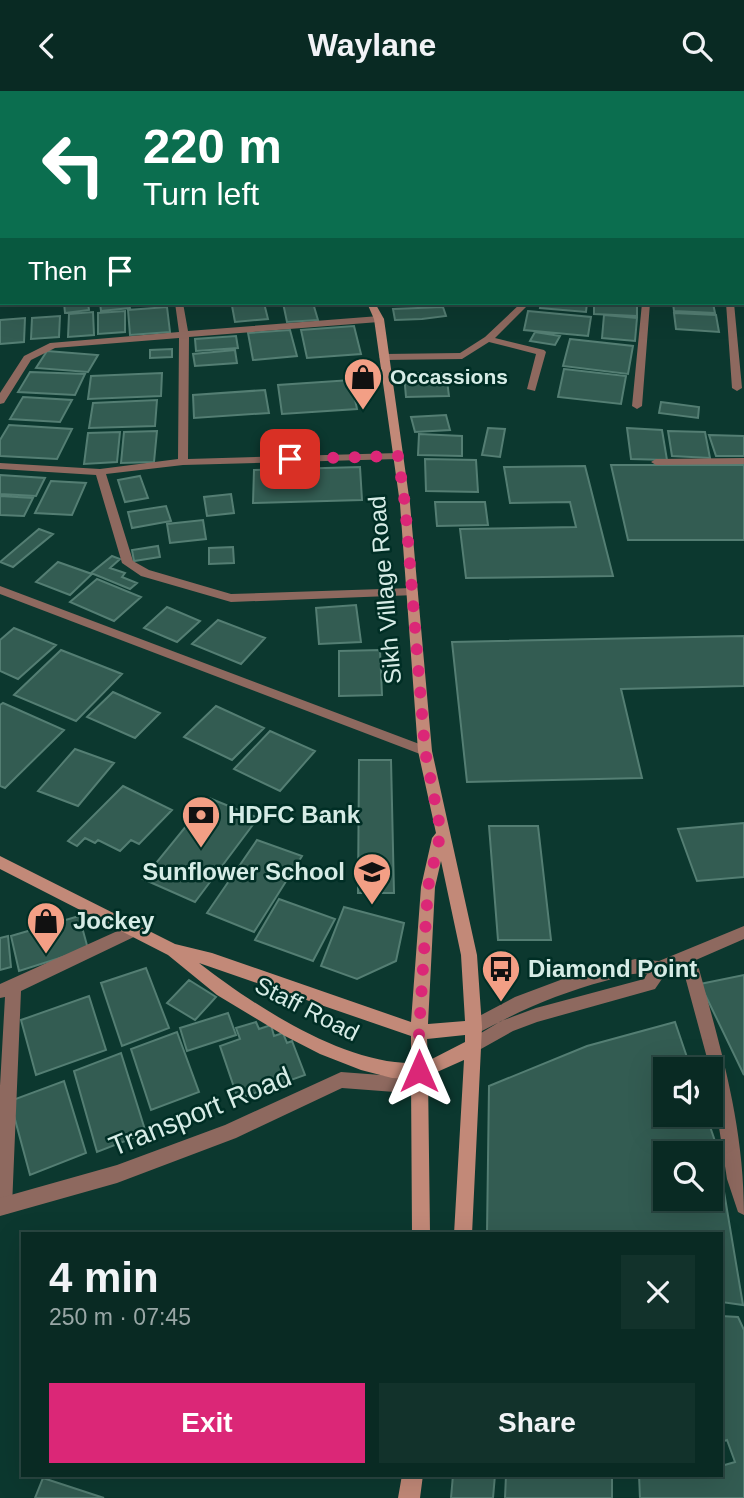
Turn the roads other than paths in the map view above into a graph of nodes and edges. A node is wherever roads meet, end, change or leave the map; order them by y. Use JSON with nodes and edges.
{"nodes":[{"id":1,"x":179,"y":305,"type":"edge"},
{"id":2,"x":373,"y":305,"type":"edge"},
{"id":3,"x":524,"y":305,"type":"edge"},
{"id":4,"x":646,"y":305,"type":"edge"},
{"id":5,"x":730,"y":305,"type":"edge"},
{"id":6,"x":379,"y":319,"type":"junction"},
{"id":7,"x":184,"y":334,"type":"junction"},
{"id":8,"x":488,"y":339,"type":"junction"},
{"id":9,"x":384,"y":357,"type":"junction"},
{"id":10,"x":737,"y":388,"type":"dead end"},
{"id":11,"x":532,"y":389,"type":"dead end"},
{"id":12,"x":0,"y":401,"type":"edge"},
{"id":13,"x":637,"y":406,"type":"dead end"},
{"id":14,"x":398,"y":456,"type":"junction"},
{"id":15,"x":744,"y":461,"type":"edge"},
{"id":16,"x":656,"y":462,"type":"dead end"},
{"id":17,"x":183,"y":463,"type":"junction"},
{"id":18,"x":0,"y":466,"type":"edge"},
{"id":19,"x":100,"y":472,"type":"junction"},
{"id":20,"x":0,"y":590,"type":"edge"},
{"id":21,"x":412,"y":592,"type":"junction"},
{"id":22,"x":425,"y":751,"type":"junction"},
{"id":23,"x":441,"y":832,"type":"junction"},
{"id":24,"x":0,"y":862,"type":"edge"},
{"id":25,"x":133,"y":930,"type":"junction"},
{"id":26,"x":744,"y":932,"type":"edge"},
{"id":27,"x":172,"y":950,"type":"junction"},
{"id":28,"x":688,"y":958,"type":"junction"},
{"id":29,"x":660,"y":968,"type":"junction"},
{"id":30,"x":6,"y":989,"type":"edge"},
{"id":31,"x":474,"y":1027,"type":"junction"},
{"id":32,"x":419,"y":1032,"type":"junction"},
{"id":33,"x":472,"y":1047,"type":"junction"},
{"id":34,"x":420,"y":1079,"type":"junction"},
{"id":35,"x":744,"y":1206,"type":"edge"},
{"id":36,"x":1,"y":1207,"type":"edge"},
{"id":37,"x":421,"y":1232,"type":"edge"},
{"id":38,"x":463,"y":1232,"type":"edge"},
{"id":39,"x":413,"y":1477,"type":"edge"},
{"id":40,"x":409,"y":1498,"type":"edge"}],
"edges":[{"from":1,"to":7,"type":"street"},
{"from":2,"to":6,"type":"main road","name":"Sikh Village Road"},
{"from":3,"to":8,"type":"street"},
{"from":4,"to":13,"type":"street"},
{"from":5,"to":10,"type":"street"},
{"from":6,"to":7,"type":"street"},
{"from":6,"to":9,"type":"main road","name":"Sikh Village Road"},
{"from":7,"to":12,"type":"street"},
{"from":7,"to":17,"type":"street"},
{"from":8,"to":9,"type":"street"},
{"from":8,"to":11,"type":"street"},
{"from":9,"to":14,"type":"main road","name":"Sikh Village Road"},
{"from":14,"to":17,"type":"street"},
{"from":14,"to":21,"type":"main road","name":"Sikh Village Road"},
{"from":15,"to":16,"type":"street"},
{"from":17,"to":19,"type":"street"},
{"from":18,"to":19,"type":"street"},
{"from":19,"to":21,"type":"street"},
{"from":20,"to":22,"type":"street"},
{"from":21,"to":22,"type":"main road","name":"Sikh Village Road"},
{"from":22,"to":23,"type":"main road","name":"Sikh Village Road"},
{"from":23,"to":31,"type":"main road","name":"Sikh Village Road"},
{"from":23,"to":32,"type":"main road","name":"Sikh Village Road"},
{"from":24,"to":25,"type":"main road","name":"Staff Road"},
{"from":25,"to":27,"type":"main road","name":"Staff Road"},
{"from":25,"to":30,"type":"street"},
{"from":26,"to":28,"type":"street"},
{"from":27,"to":32,"type":"main road","name":"Staff Road"},
{"from":27,"to":34,"type":"main road","name":"Staff Road"},
{"from":28,"to":29,"type":"street"},
{"from":28,"to":35,"type":"street"},
{"from":29,"to":31,"type":"street"},
{"from":29,"to":33,"type":"street"},
{"from":30,"to":36,"type":"street"},
{"from":31,"to":32,"type":"main road","name":"Staff Road"},
{"from":31,"to":33,"type":"main road","name":"Sikh Village Road"},
{"from":32,"to":34,"type":"main road","name":"Sikh Village Road"},
{"from":33,"to":34,"type":"main road","name":"Staff Road"},
{"from":33,"to":38,"type":"main road","name":"Sikh Village Road"},
{"from":34,"to":36,"type":"street","name":"Transport Road"},
{"from":34,"to":37,"type":"main road","name":"Sikh Village Road"},
{"from":39,"to":40,"type":"main road"}]}
